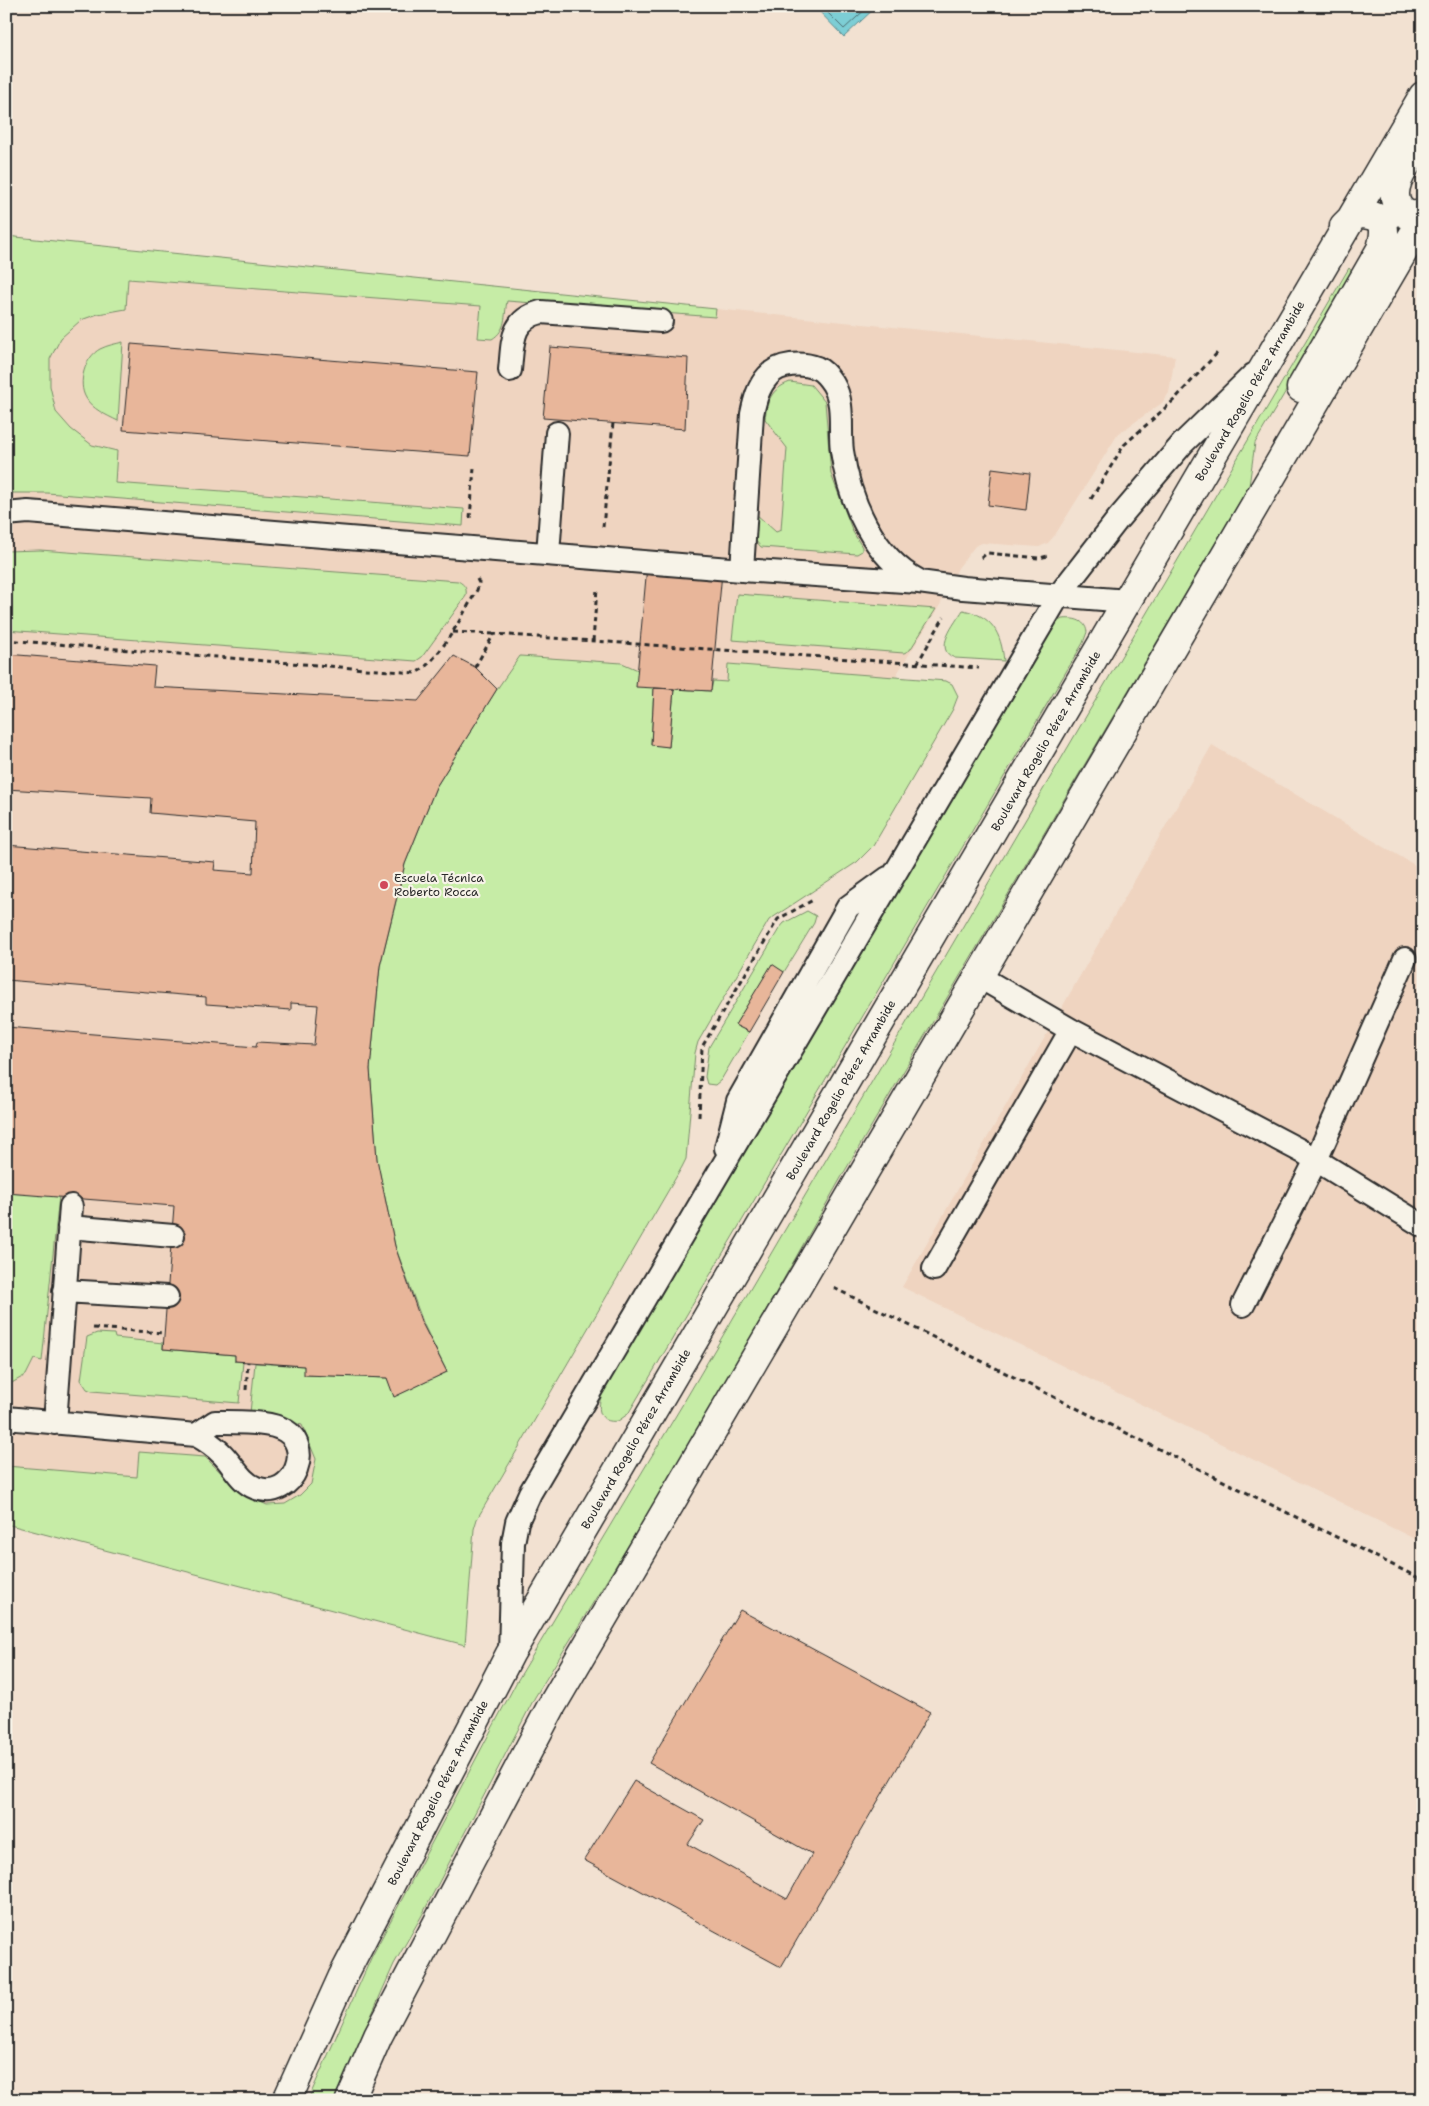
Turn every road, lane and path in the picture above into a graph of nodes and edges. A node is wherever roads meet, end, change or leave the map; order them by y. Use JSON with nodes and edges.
{"nodes":[{"id":1,"x":1423,"y":96,"type":"edge"},
{"id":2,"x":1423,"y":140,"type":"edge"},
{"id":3,"x":1423,"y":213,"type":"edge"},
{"id":4,"x":1423,"y":218,"type":"edge"},
{"id":5,"x":1344,"y":226,"type":"junction"},
{"id":6,"x":661,"y":320,"type":"dead end"},
{"id":7,"x":1219,"y":351,"type":"dead end"},
{"id":8,"x":1270,"y":358,"type":"junction"},
{"id":9,"x":510,"y":370,"type":"dead end"},
{"id":10,"x":613,"y":423,"type":"dead end"},
{"id":11,"x":557,"y":433,"type":"dead end"},
{"id":12,"x":474,"y":468,"type":"dead end"},
{"id":13,"x":1256,"y":502,"type":"junction"},
{"id":14,"x":1087,"y":506,"type":"dead end"},
{"id":15,"x":6,"y":514,"type":"edge"},
{"id":16,"x":469,"y":520,"type":"dead end"},
{"id":17,"x":602,"y":535,"type":"dead end"},
{"id":18,"x":1056,"y":553,"type":"dead end"},
{"id":19,"x":548,"y":554,"type":"junction"},
{"id":20,"x":979,"y":562,"type":"dead end"},
{"id":21,"x":742,"y":570,"type":"junction"},
{"id":22,"x":473,"y":576,"type":"dead end"},
{"id":23,"x":919,"y":582,"type":"junction"},
{"id":24,"x":597,"y":588,"type":"dead end"},
{"id":25,"x":1059,"y":596,"type":"junction"},
{"id":26,"x":1128,"y":601,"type":"junction"},
{"id":27,"x":945,"y":615,"type":"dead end"},
{"id":28,"x":452,"y":632,"type":"junction"},
{"id":29,"x":494,"y":634,"type":"junction"},
{"id":30,"x":6,"y":640,"type":"edge"},
{"id":31,"x":593,"y":641,"type":"junction"},
{"id":32,"x":917,"y":664,"type":"junction"},
{"id":33,"x":476,"y":667,"type":"dead end"},
{"id":34,"x":982,"y":669,"type":"dead end"},
{"id":35,"x":818,"y":897,"type":"dead end"},
{"id":36,"x":1405,"y":959,"type":"dead end"},
{"id":37,"x":978,"y":976,"type":"junction"},
{"id":38,"x":1070,"y":1030,"type":"junction"},
{"id":39,"x":699,"y":1123,"type":"dead end"},
{"id":40,"x":1316,"y":1160,"type":"junction"},
{"id":41,"x":1423,"y":1226,"type":"edge"},
{"id":42,"x":172,"y":1236,"type":"dead end"},
{"id":43,"x":934,"y":1268,"type":"dead end"},
{"id":44,"x":804,"y":1273,"type":"junction"},
{"id":45,"x":64,"y":1291,"type":"junction"},
{"id":46,"x":167,"y":1297,"type":"dead end"},
{"id":47,"x":1243,"y":1305,"type":"dead end"},
{"id":48,"x":88,"y":1330,"type":"dead end"},
{"id":49,"x":164,"y":1333,"type":"dead end"},
{"id":50,"x":248,"y":1362,"type":"dead end"},
{"id":51,"x":246,"y":1391,"type":"dead end"},
{"id":52,"x":6,"y":1418,"type":"edge"},
{"id":53,"x":55,"y":1422,"type":"junction"},
{"id":54,"x":196,"y":1435,"type":"dead end"},
{"id":55,"x":1423,"y":1580,"type":"edge"},
{"id":56,"x":510,"y":1654,"type":"junction"},
{"id":57,"x":287,"y":2100,"type":"edge"},
{"id":58,"x":350,"y":2100,"type":"edge"}],
"edges":[{"from":1,"to":5,"type":"main road","name":"Boulevard Rogelio Pérez Arrambide"},
{"from":2,"to":3,"type":"main road"},
{"from":4,"to":13,"type":"main road"},
{"from":5,"to":8,"type":"main road","name":"Boulevard Rogelio Pérez Arrambide"},
{"from":5,"to":13,"type":"main road"},
{"from":6,"to":9,"type":"lane"},
{"from":7,"to":14,"type":"path"},
{"from":8,"to":25,"type":"lane"},
{"from":8,"to":26,"type":"main road","name":"Boulevard Rogelio Pérez Arrambide"},
{"from":10,"to":17,"type":"path"},
{"from":11,"to":19,"type":"lane"},
{"from":12,"to":16,"type":"path"},
{"from":13,"to":37,"type":"main road"},
{"from":15,"to":19,"type":"lane"},
{"from":18,"to":20,"type":"path"},
{"from":19,"to":21,"type":"lane"},
{"from":21,"to":23,"type":"lane"},
{"from":21,"to":23,"type":"lane"},
{"from":22,"to":28,"type":"path"},
{"from":23,"to":25,"type":"lane"},
{"from":24,"to":31,"type":"path"},
{"from":25,"to":26,"type":"lane"},
{"from":25,"to":56,"type":"lane"},
{"from":26,"to":56,"type":"main road","name":"Boulevard Rogelio Pérez Arrambide"},
{"from":27,"to":32,"type":"path"},
{"from":28,"to":29,"type":"path"},
{"from":28,"to":30,"type":"path"},
{"from":29,"to":31,"type":"path"},
{"from":29,"to":33,"type":"path"},
{"from":31,"to":32,"type":"path"},
{"from":32,"to":34,"type":"path"},
{"from":35,"to":39,"type":"path"},
{"from":36,"to":40,"type":"lane"},
{"from":37,"to":38,"type":"lane"},
{"from":37,"to":44,"type":"main road"},
{"from":38,"to":40,"type":"lane"},
{"from":38,"to":43,"type":"lane"},
{"from":40,"to":41,"type":"lane"},
{"from":40,"to":47,"type":"lane"},
{"from":42,"to":45,"type":"lane"},
{"from":44,"to":55,"type":"path"},
{"from":44,"to":58,"type":"main road"},
{"from":45,"to":46,"type":"lane"},
{"from":45,"to":53,"type":"lane"},
{"from":48,"to":49,"type":"path"},
{"from":50,"to":51,"type":"path"},
{"from":52,"to":53,"type":"lane"},
{"from":53,"to":54,"type":"lane"},
{"from":56,"to":57,"type":"main road","name":"Boulevard Rogelio Pérez Arrambide"}]}
